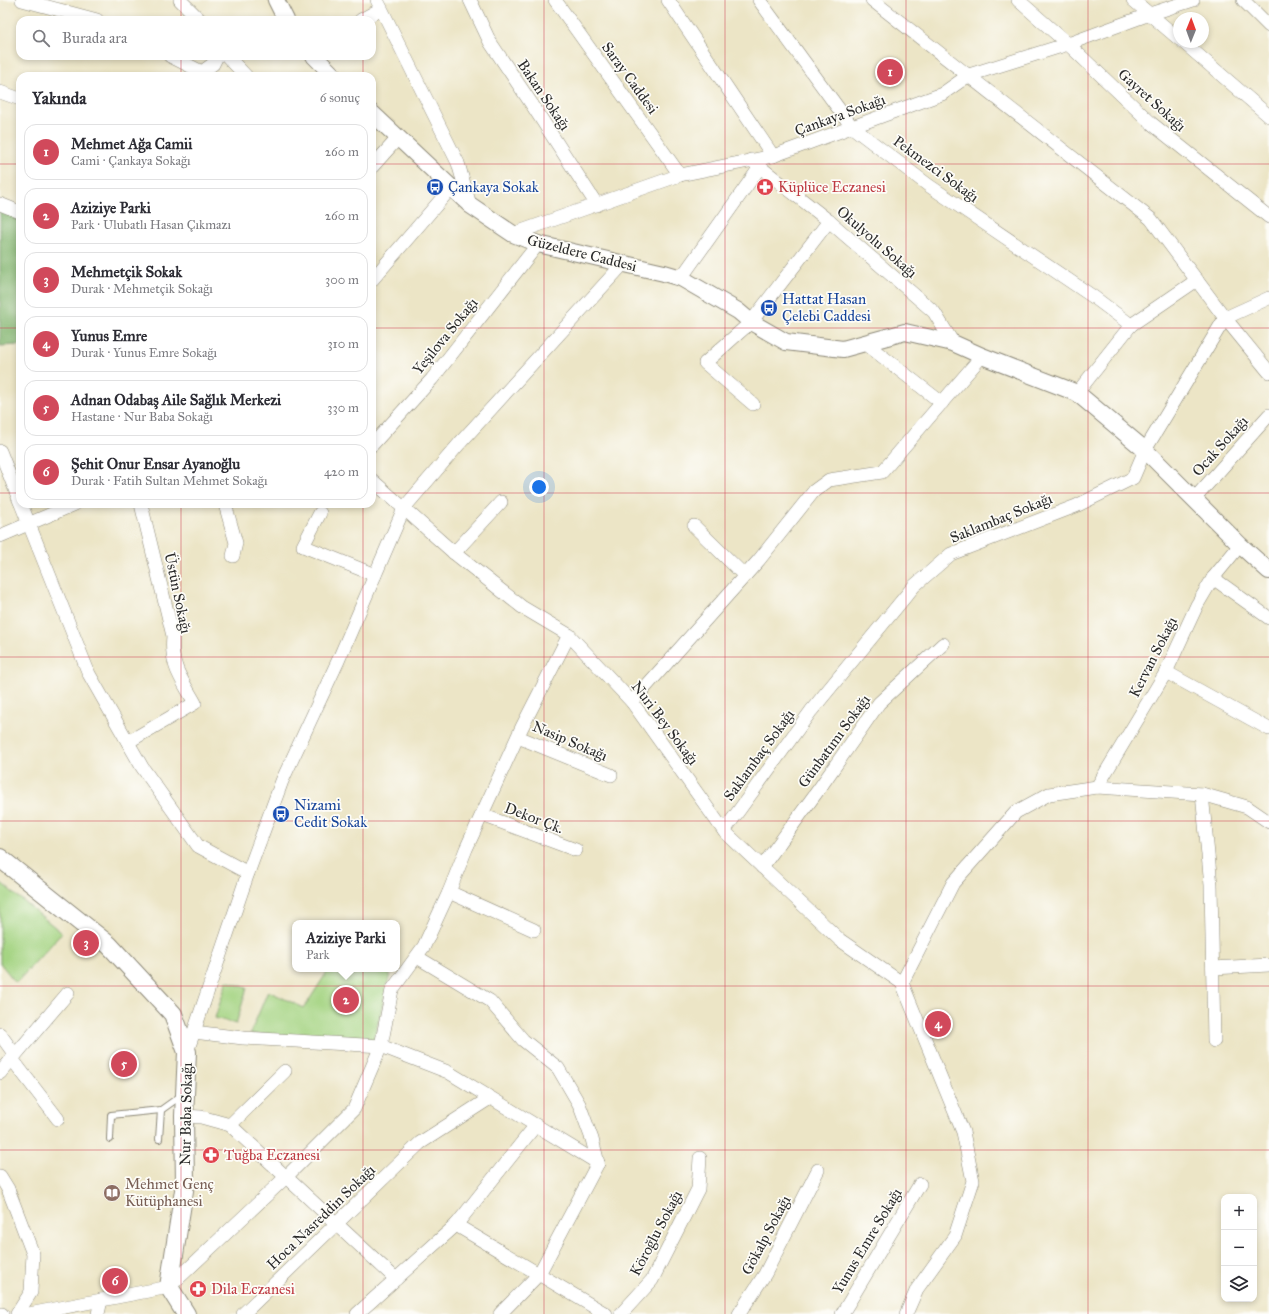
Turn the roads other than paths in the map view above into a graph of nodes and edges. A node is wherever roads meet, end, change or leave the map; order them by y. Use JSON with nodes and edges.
{"nodes":[{"id":1,"x":22,"y":0,"type":"edge"},
{"id":2,"x":180,"y":0,"type":"edge"},
{"id":3,"x":276,"y":0,"type":"edge"},
{"id":4,"x":470,"y":0,"type":"edge"},
{"id":5,"x":555,"y":0,"type":"edge"},
{"id":6,"x":668,"y":0,"type":"edge"},
{"id":7,"x":759,"y":0,"type":"edge"},
{"id":8,"x":872,"y":0,"type":"edge"},
{"id":9,"x":1018,"y":0,"type":"edge"},
{"id":10,"x":1134,"y":0,"type":"edge"},
{"id":11,"x":1193,"y":0,"type":"edge"},
{"id":12,"x":1243,"y":0,"type":"edge"},
{"id":13,"x":379,"y":4,"type":"edge"},
{"id":14,"x":1150,"y":14,"type":"junction"},
{"id":15,"x":82,"y":16,"type":"edge"},
{"id":16,"x":196,"y":16,"type":"edge"},
{"id":17,"x":284,"y":16,"type":"edge"},
{"id":18,"x":366,"y":16,"type":"edge"},
{"id":19,"x":1269,"y":26,"type":"edge"},
{"id":20,"x":1173,"y":34,"type":"edge"},
{"id":21,"x":1068,"y":44,"type":"junction"},
{"id":22,"x":1190,"y":48,"type":"edge"},
{"id":23,"x":178,"y":60,"type":"edge"},
{"id":24,"x":215,"y":60,"type":"edge"},
{"id":25,"x":230,"y":60,"type":"edge"},
{"id":26,"x":318,"y":60,"type":"edge"},
{"id":27,"x":202,"y":72,"type":"edge"},
{"id":28,"x":202,"y":72,"type":"edge"},
{"id":29,"x":242,"y":72,"type":"edge"},
{"id":30,"x":330,"y":72,"type":"edge"},
{"id":31,"x":969,"y":75,"type":"junction"},
{"id":32,"x":0,"y":92,"type":"edge"},
{"id":33,"x":16,"y":97,"type":"edge"},
{"id":34,"x":1269,"y":116,"type":"edge"},
{"id":35,"x":376,"y":117,"type":"edge"},
{"id":36,"x":852,"y":127,"type":"junction"},
{"id":37,"x":398,"y":138,"type":"junction"},
{"id":38,"x":773,"y":156,"type":"junction"},
{"id":39,"x":376,"y":163,"type":"edge"},
{"id":40,"x":755,"y":163,"type":"junction"},
{"id":41,"x":680,"y":175,"type":"junction"},
{"id":42,"x":451,"y":188,"type":"junction"},
{"id":43,"x":0,"y":204,"type":"edge"},
{"id":44,"x":470,"y":205,"type":"junction"},
{"id":45,"x":597,"y":205,"type":"junction"},
{"id":46,"x":16,"y":210,"type":"edge"},
{"id":47,"x":1269,"y":218,"type":"edge"},
{"id":48,"x":828,"y":221,"type":"junction"},
{"id":49,"x":513,"y":234,"type":"junction"},
{"id":50,"x":538,"y":244,"type":"junction"},
{"id":51,"x":623,"y":264,"type":"junction"},
{"id":52,"x":376,"y":275,"type":"edge"},
{"id":53,"x":681,"y":278,"type":"junction"},
{"id":54,"x":1197,"y":280,"type":"junction"},
{"id":55,"x":1269,"y":298,"type":"edge"},
{"id":56,"x":1225,"y":318,"type":"junction"},
{"id":57,"x":751,"y":322,"type":"junction"},
{"id":58,"x":1131,"y":325,"type":"junction"},
{"id":59,"x":865,"y":343,"type":"junction"},
{"id":60,"x":953,"y":343,"type":"junction"},
{"id":61,"x":982,"y":356,"type":"junction"},
{"id":62,"x":1269,"y":372,"type":"edge"},
{"id":63,"x":1078,"y":393,"type":"junction"},
{"id":64,"x":942,"y":403,"type":"junction"},
{"id":65,"x":753,"y":404,"type":"dead end"},
{"id":66,"x":1269,"y":415,"type":"edge"},
{"id":67,"x":376,"y":440,"type":"edge"},
{"id":68,"x":1145,"y":450,"type":"junction"},
{"id":69,"x":0,"y":451,"type":"edge"},
{"id":70,"x":376,"y":484,"type":"edge"},
{"id":71,"x":16,"y":493,"type":"edge"},
{"id":72,"x":1195,"y":498,"type":"junction"},
{"id":73,"x":501,"y":502,"type":"dead end"},
{"id":74,"x":22,"y":508,"type":"edge"},
{"id":75,"x":66,"y":508,"type":"edge"},
{"id":76,"x":142,"y":508,"type":"edge"},
{"id":77,"x":226,"y":508,"type":"edge"},
{"id":78,"x":404,"y":508,"type":"junction"},
{"id":79,"x":320,"y":513,"type":"dead end"},
{"id":80,"x":29,"y":524,"type":"junction"},
{"id":81,"x":694,"y":526,"type":"dead end"},
{"id":82,"x":0,"y":536,"type":"edge"},
{"id":83,"x":1240,"y":545,"type":"junction"},
{"id":84,"x":454,"y":553,"type":"junction"},
{"id":85,"x":233,"y":556,"type":"dead end"},
{"id":86,"x":1269,"y":572,"type":"edge"},
{"id":87,"x":375,"y":575,"type":"junction"},
{"id":88,"x":745,"y":576,"type":"junction"},
{"id":89,"x":1213,"y":578,"type":"junction"},
{"id":90,"x":1269,"y":618,"type":"edge"},
{"id":91,"x":569,"y":635,"type":"junction"},
{"id":92,"x":943,"y":644,"type":"dead end"},
{"id":93,"x":1166,"y":672,"type":"junction"},
{"id":94,"x":632,"y":702,"type":"junction"},
{"id":95,"x":1269,"y":729,"type":"edge"},
{"id":96,"x":518,"y":737,"type":"junction"},
{"id":97,"x":128,"y":742,"type":"junction"},
{"id":98,"x":611,"y":775,"type":"dead end"},
{"id":99,"x":1097,"y":787,"type":"junction"},
{"id":100,"x":1202,"y":794,"type":"junction"},
{"id":101,"x":482,"y":815,"type":"junction"},
{"id":102,"x":1269,"y":822,"type":"edge"},
{"id":103,"x":724,"y":831,"type":"junction"},
{"id":104,"x":576,"y":850,"type":"dead end"},
{"id":105,"x":0,"y":858,"type":"edge"},
{"id":106,"x":762,"y":867,"type":"junction"},
{"id":107,"x":248,"y":873,"type":"junction"},
{"id":108,"x":449,"y":892,"type":"junction"},
{"id":109,"x":534,"y":930,"type":"dead end"},
{"id":110,"x":416,"y":957,"type":"junction"},
{"id":111,"x":1269,"y":965,"type":"edge"},
{"id":112,"x":1213,"y":968,"type":"junction"},
{"id":113,"x":902,"y":983,"type":"junction"},
{"id":114,"x":68,"y":993,"type":"dead end"},
{"id":115,"x":194,"y":1032,"type":"junction"},
{"id":116,"x":0,"y":1034,"type":"edge"},
{"id":117,"x":1214,"y":1041,"type":"dead end"},
{"id":118,"x":381,"y":1046,"type":"junction"},
{"id":119,"x":187,"y":1052,"type":"junction"},
{"id":120,"x":14,"y":1057,"type":"junction"},
{"id":121,"x":284,"y":1071,"type":"dead end"},
{"id":122,"x":0,"y":1073,"type":"edge"},
{"id":123,"x":185,"y":1092,"type":"junction"},
{"id":124,"x":490,"y":1098,"type":"junction"},
{"id":125,"x":161,"y":1110,"type":"junction"},
{"id":126,"x":184,"y":1116,"type":"junction"},
{"id":127,"x":58,"y":1119,"type":"dead end"},
{"id":128,"x":230,"y":1125,"type":"junction"},
{"id":129,"x":536,"y":1125,"type":"junction"},
{"id":130,"x":110,"y":1139,"type":"dead end"},
{"id":131,"x":159,"y":1139,"type":"dead end"},
{"id":132,"x":700,"y":1158,"type":"dead end"},
{"id":133,"x":598,"y":1163,"type":"junction"},
{"id":134,"x":818,"y":1170,"type":"dead end"},
{"id":135,"x":0,"y":1177,"type":"edge"},
{"id":136,"x":286,"y":1177,"type":"junction"},
{"id":137,"x":920,"y":1184,"type":"dead end"},
{"id":138,"x":337,"y":1224,"type":"junction"},
{"id":139,"x":456,"y":1225,"type":"junction"},
{"id":140,"x":539,"y":1274,"type":"junction"},
{"id":141,"x":396,"y":1279,"type":"junction"},
{"id":142,"x":169,"y":1287,"type":"junction"},
{"id":143,"x":102,"y":1300,"type":"junction"},
{"id":144,"x":17,"y":1314,"type":"edge"},
{"id":145,"x":29,"y":1314,"type":"edge"},
{"id":146,"x":98,"y":1314,"type":"edge"},
{"id":147,"x":179,"y":1314,"type":"edge"},
{"id":148,"x":186,"y":1314,"type":"edge"},
{"id":149,"x":243,"y":1314,"type":"edge"},
{"id":150,"x":357,"y":1314,"type":"edge"},
{"id":151,"x":500,"y":1314,"type":"edge"},
{"id":152,"x":606,"y":1314,"type":"edge"},
{"id":153,"x":621,"y":1314,"type":"edge"},
{"id":154,"x":739,"y":1314,"type":"edge"},
{"id":155,"x":842,"y":1314,"type":"edge"},
{"id":156,"x":906,"y":1314,"type":"edge"}],
"edges":[{"from":1,"to":15,"type":"street"},
{"from":2,"to":16,"type":"street"},
{"from":3,"to":17,"type":"street"},
{"from":4,"to":45,"type":"street","name":"Bakan Sokağı"},
{"from":5,"to":41,"type":"street","name":"Saray Caddesi"},
{"from":6,"to":38,"type":"street"},
{"from":7,"to":36,"type":"street","name":"Pekmezci Sokağı"},
{"from":8,"to":31,"type":"street"},
{"from":9,"to":21,"type":"street","name":"Gayret Sokağı"},
{"from":10,"to":14,"type":"street"},
{"from":11,"to":14,"type":"street","name":"Çankaya Sokağı"},
{"from":12,"to":19,"type":"street"},
{"from":13,"to":18,"type":"street"},
{"from":13,"to":44,"type":"street"},
{"from":14,"to":20,"type":"street"},
{"from":14,"to":21,"type":"street","name":"Çankaya Sokağı"},
{"from":21,"to":31,"type":"street","name":"Çankaya Sokağı"},
{"from":21,"to":47,"type":"street","name":"Gayret Sokağı"},
{"from":22,"to":34,"type":"street"},
{"from":23,"to":27,"type":"street"},
{"from":24,"to":28,"type":"street"},
{"from":25,"to":29,"type":"street"},
{"from":26,"to":30,"type":"street"},
{"from":31,"to":36,"type":"street","name":"Çankaya Sokağı"},
{"from":31,"to":54,"type":"street"},
{"from":32,"to":33,"type":"street"},
{"from":35,"to":37,"type":"street","name":"Güzeldere Caddesi"},
{"from":36,"to":38,"type":"street","name":"Çankaya Sokağı"},
{"from":36,"to":58,"type":"street","name":"Pekmezci Sokağı"},
{"from":37,"to":39,"type":"street"},
{"from":37,"to":42,"type":"street","name":"Güzeldere Caddesi"},
{"from":38,"to":40,"type":"street","name":"Çankaya Sokağı"},
{"from":40,"to":41,"type":"street","name":"Çankaya Sokağı"},
{"from":40,"to":48,"type":"street","name":"Okulyolu Sokağı"},
{"from":40,"to":53,"type":"street"},
{"from":41,"to":45,"type":"street","name":"Çankaya Sokağı"},
{"from":42,"to":44,"type":"street","name":"Güzeldere Caddesi"},
{"from":42,"to":52,"type":"street"},
{"from":43,"to":46,"type":"street"},
{"from":44,"to":49,"type":"street","name":"Güzeldere Caddesi"},
{"from":45,"to":49,"type":"street","name":"Çankaya Sokağı"},
{"from":48,"to":57,"type":"street"},
{"from":48,"to":60,"type":"street","name":"Okulyolu Sokağı"},
{"from":49,"to":50,"type":"street","name":"Güzeldere Caddesi"},
{"from":50,"to":51,"type":"street","name":"Güzeldere Caddesi"},
{"from":50,"to":67,"type":"street","name":"Yeşilova Sokağı"},
{"from":51,"to":53,"type":"street","name":"Güzeldere Caddesi"},
{"from":51,"to":78,"type":"street"},
{"from":53,"to":57,"type":"street","name":"Güzeldere Caddesi"},
{"from":54,"to":56,"type":"street"},
{"from":54,"to":58,"type":"street"},
{"from":55,"to":56,"type":"street"},
{"from":56,"to":62,"type":"street"},
{"from":56,"to":68,"type":"street","name":"Saklambaç Sokağı"},
{"from":57,"to":59,"type":"street","name":"Güzeldere Caddesi"},
{"from":57,"to":65,"type":"street"},
{"from":58,"to":63,"type":"street"},
{"from":59,"to":60,"type":"street","name":"Güzeldere Caddesi"},
{"from":59,"to":64,"type":"street"},
{"from":60,"to":61,"type":"street","name":"Güzeldere Caddesi"},
{"from":61,"to":63,"type":"street","name":"Güzeldere Caddesi"},
{"from":61,"to":64,"type":"street"},
{"from":63,"to":68,"type":"street","name":"Güzeldere Caddesi"},
{"from":64,"to":88,"type":"street"},
{"from":66,"to":72,"type":"street","name":"Ocak Sokağı"},
{"from":68,"to":72,"type":"street","name":"Güzeldere Caddesi"},
{"from":68,"to":103,"type":"street","name":"Saklambaç Sokağı"},
{"from":69,"to":71,"type":"street"},
{"from":70,"to":78,"type":"street","name":"Nuri Bey Sokağı"},
{"from":72,"to":83,"type":"street","name":"Güzeldere Caddesi"},
{"from":73,"to":84,"type":"street"},
{"from":74,"to":80,"type":"street"},
{"from":75,"to":80,"type":"street"},
{"from":76,"to":97,"type":"street","name":"Üstün Sokağı"},
{"from":77,"to":85,"type":"street"},
{"from":78,"to":84,"type":"street","name":"Nuri Bey Sokağı"},
{"from":78,"to":87,"type":"street"},
{"from":79,"to":87,"type":"street"},
{"from":80,"to":82,"type":"street"},
{"from":80,"to":97,"type":"street"},
{"from":81,"to":88,"type":"street"},
{"from":83,"to":86,"type":"street","name":"Güzeldere Caddesi"},
{"from":83,"to":89,"type":"street","name":"Kervan Sokağı"},
{"from":84,"to":91,"type":"street","name":"Nuri Bey Sokağı"},
{"from":87,"to":107,"type":"street"},
{"from":88,"to":94,"type":"street"},
{"from":89,"to":90,"type":"street"},
{"from":89,"to":93,"type":"street","name":"Kervan Sokağı"},
{"from":91,"to":94,"type":"street","name":"Nuri Bey Sokağı"},
{"from":91,"to":96,"type":"street"},
{"from":92,"to":106,"type":"street","name":"Günbatımı Sokağı"},
{"from":93,"to":95,"type":"street"},
{"from":93,"to":99,"type":"street","name":"Kervan Sokağı"},
{"from":94,"to":103,"type":"street","name":"Nuri Bey Sokağı"},
{"from":96,"to":98,"type":"street","name":"Nasip Sokağı"},
{"from":96,"to":101,"type":"street"},
{"from":97,"to":107,"type":"street"},
{"from":99,"to":100,"type":"street"},
{"from":99,"to":113,"type":"street"},
{"from":100,"to":102,"type":"street"},
{"from":100,"to":112,"type":"street"},
{"from":101,"to":104,"type":"street","name":"Dekor Çk."},
{"from":101,"to":108,"type":"street"},
{"from":103,"to":106,"type":"street","name":"Nuri Bey Sokağı"},
{"from":105,"to":119,"type":"main road"},
{"from":106,"to":113,"type":"street","name":"Nuri Bey Sokağı"},
{"from":107,"to":115,"type":"street"},
{"from":108,"to":109,"type":"street"},
{"from":108,"to":110,"type":"street"},
{"from":110,"to":118,"type":"street"},
{"from":110,"to":133,"type":"street"},
{"from":111,"to":112,"type":"street"},
{"from":112,"to":117,"type":"street"},
{"from":113,"to":156,"type":"street"},
{"from":114,"to":120,"type":"street"},
{"from":115,"to":118,"type":"street"},
{"from":115,"to":119,"type":"street"},
{"from":116,"to":120,"type":"street"},
{"from":118,"to":124,"type":"street"},
{"from":118,"to":136,"type":"street"},
{"from":119,"to":123,"type":"main road","name":"Nur Baba Sokağı"},
{"from":120,"to":122,"type":"street"},
{"from":120,"to":127,"type":"street"},
{"from":121,"to":128,"type":"street"},
{"from":123,"to":125,"type":"lane"},
{"from":123,"to":126,"type":"main road","name":"Nur Baba Sokağı"},
{"from":124,"to":129,"type":"street"},
{"from":124,"to":138,"type":"street","name":"Hoca Nasreddin Sokağı"},
{"from":125,"to":130,"type":"lane"},
{"from":125,"to":131,"type":"lane"},
{"from":126,"to":128,"type":"street"},
{"from":126,"to":142,"type":"main road","name":"Nur Baba Sokağı"},
{"from":128,"to":136,"type":"street"},
{"from":129,"to":133,"type":"street"},
{"from":129,"to":139,"type":"street"},
{"from":132,"to":153,"type":"street","name":"Köroğlu Sokağı"},
{"from":133,"to":140,"type":"street"},
{"from":134,"to":154,"type":"street","name":"Gökalp Sokağı"},
{"from":135,"to":144,"type":"street"},
{"from":136,"to":138,"type":"street"},
{"from":136,"to":142,"type":"street"},
{"from":137,"to":155,"type":"street","name":"Yunus Emre Sokağı"},
{"from":138,"to":141,"type":"street"},
{"from":138,"to":149,"type":"street","name":"Hoca Nasreddin Sokağı"},
{"from":139,"to":140,"type":"street"},
{"from":139,"to":141,"type":"street"},
{"from":140,"to":151,"type":"street"},
{"from":140,"to":152,"type":"street"},
{"from":141,"to":150,"type":"street"},
{"from":142,"to":143,"type":"street"},
{"from":142,"to":147,"type":"street"},
{"from":142,"to":148,"type":"main road"},
{"from":143,"to":145,"type":"street"},
{"from":143,"to":146,"type":"street"}]}
